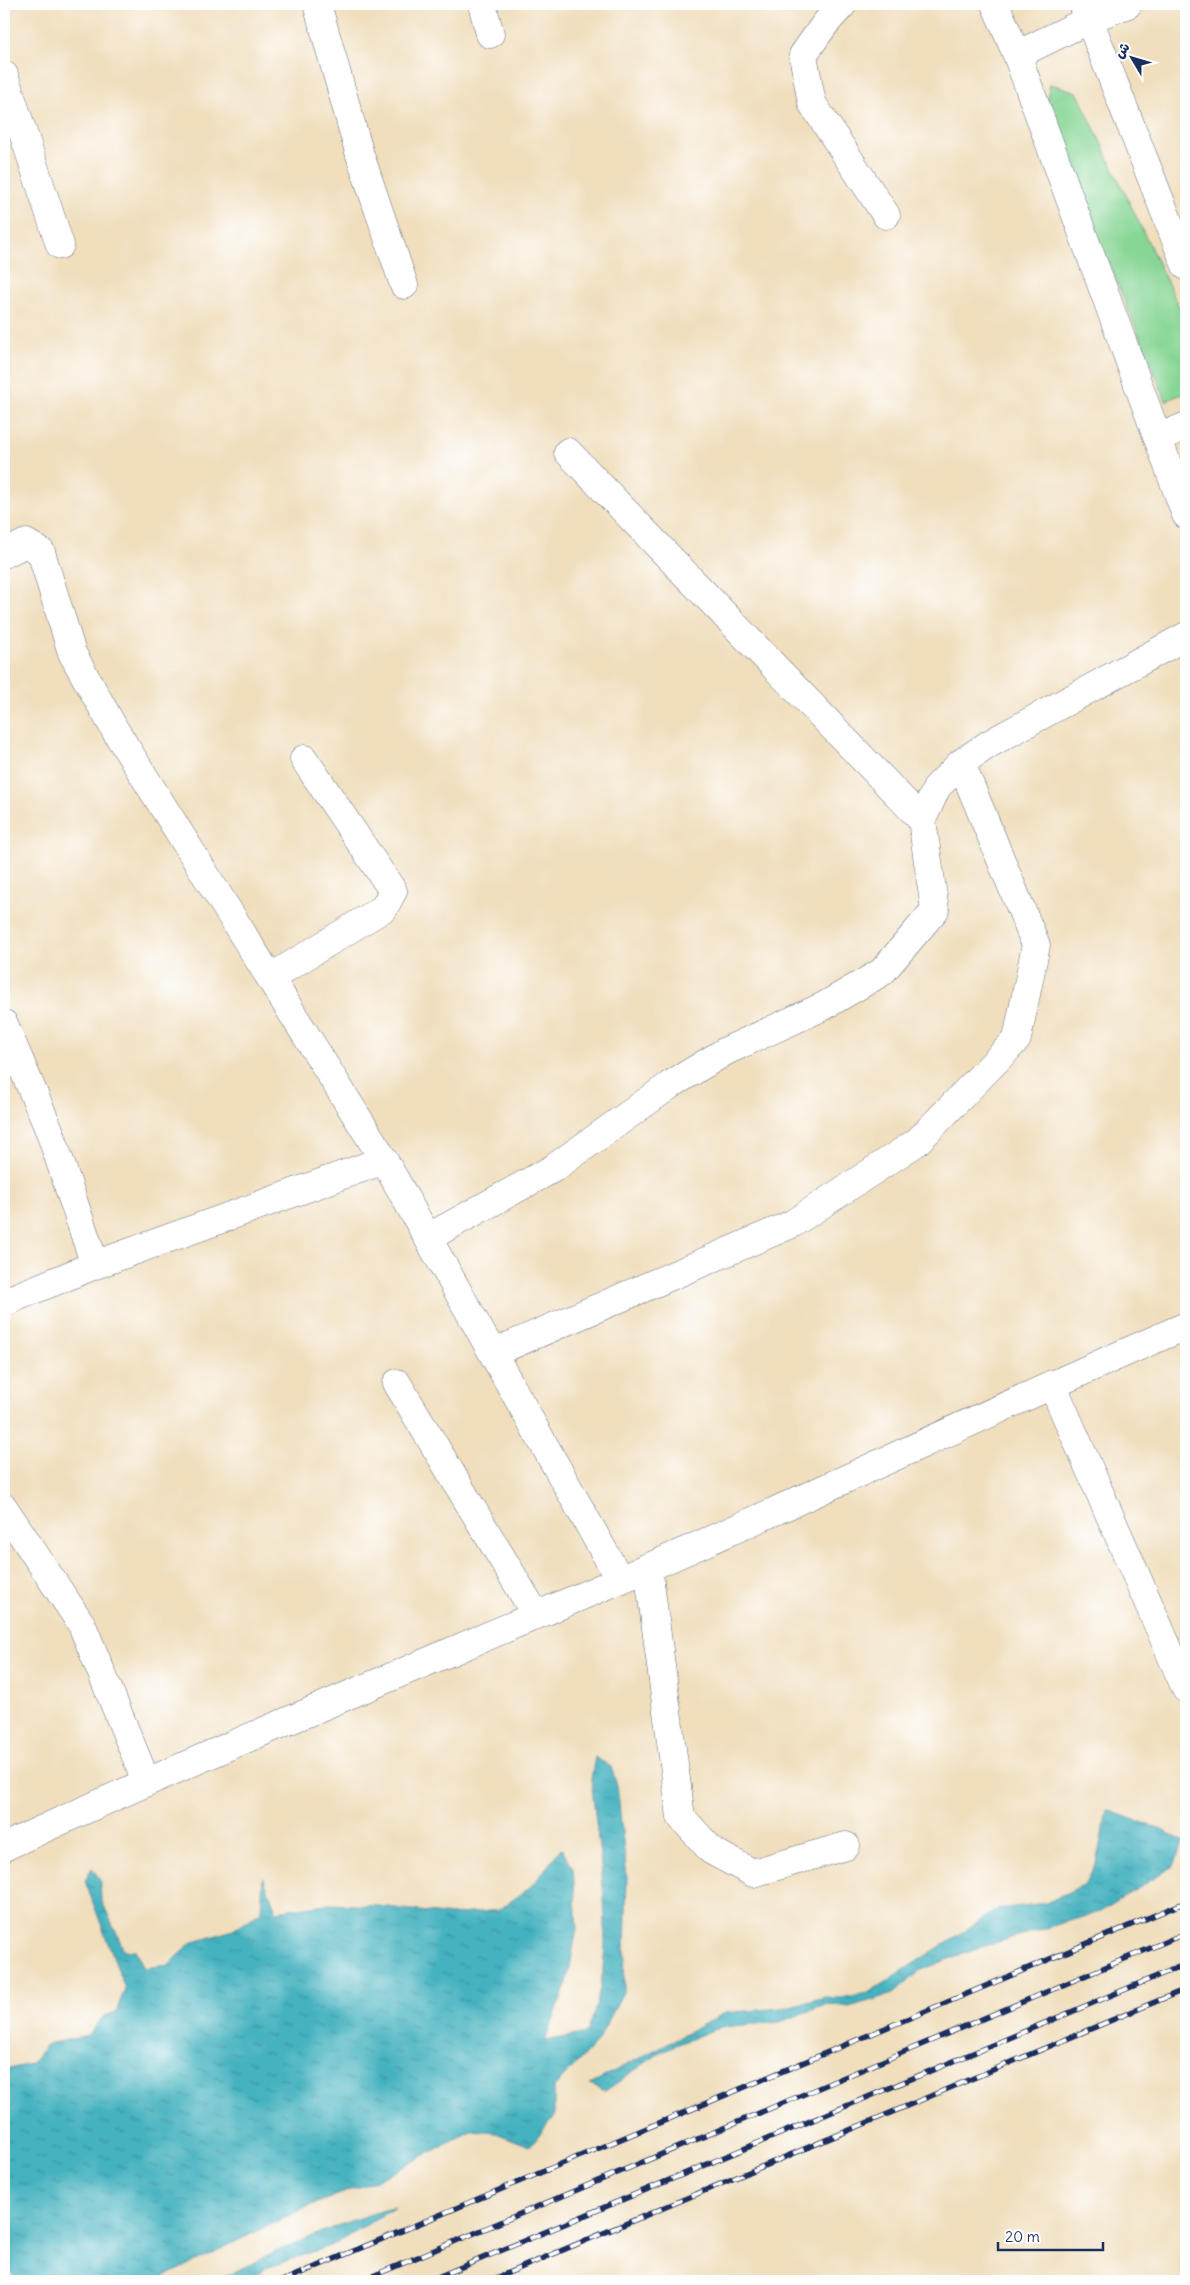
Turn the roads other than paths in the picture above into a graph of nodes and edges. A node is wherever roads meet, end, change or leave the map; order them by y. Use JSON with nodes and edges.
{"nodes":[{"id":1,"x":317,"y":4,"type":"edge"},
{"id":2,"x":482,"y":4,"type":"edge"},
{"id":3,"x":843,"y":4,"type":"edge"},
{"id":4,"x":996,"y":4,"type":"edge"},
{"id":5,"x":1128,"y":4,"type":"edge"},
{"id":6,"x":1086,"y":11,"type":"edge"},
{"id":7,"x":490,"y":34,"type":"dead end"},
{"id":8,"x":1017,"y":55,"type":"junction"},
{"id":9,"x":4,"y":75,"type":"edge"},
{"id":10,"x":886,"y":215,"type":"dead end"},
{"id":11,"x":60,"y":245,"type":"dead end"},
{"id":12,"x":1185,"y":260,"type":"edge"},
{"id":13,"x":404,"y":285,"type":"dead end"},
{"id":14,"x":1186,"y":426,"type":"edge"},
{"id":15,"x":1158,"y":438,"type":"junction"},
{"id":16,"x":568,"y":452,"type":"dead end"},
{"id":17,"x":1186,"y":515,"type":"edge"},
{"id":18,"x":4,"y":554,"type":"edge"},
{"id":19,"x":1186,"y":636,"type":"edge"},
{"id":20,"x":304,"y":758,"type":"dead end"},
{"id":21,"x":961,"y":763,"type":"junction"},
{"id":22,"x":922,"y":820,"type":"junction"},
{"id":23,"x":270,"y":978,"type":"junction"},
{"id":24,"x":4,"y":1024,"type":"edge"},
{"id":25,"x":384,"y":1160,"type":"junction"},
{"id":26,"x":428,"y":1237,"type":"junction"},
{"id":27,"x":95,"y":1265,"type":"junction"},
{"id":28,"x":4,"y":1302,"type":"edge"},
{"id":29,"x":1186,"y":1326,"type":"edge"},
{"id":30,"x":493,"y":1353,"type":"junction"},
{"id":31,"x":397,"y":1383,"type":"dead end"},
{"id":32,"x":1052,"y":1384,"type":"junction"},
{"id":33,"x":4,"y":1508,"type":"edge"},
{"id":34,"x":648,"y":1567,"type":"junction"},
{"id":35,"x":620,"y":1580,"type":"junction"},
{"id":36,"x":536,"y":1615,"type":"junction"},
{"id":37,"x":1186,"y":1689,"type":"edge"},
{"id":38,"x":146,"y":1781,"type":"junction"},
{"id":39,"x":846,"y":1846,"type":"dead end"},
{"id":40,"x":4,"y":1847,"type":"edge"}],
"edges":[{"from":1,"to":13,"type":"street"},
{"from":2,"to":7,"type":"street"},
{"from":3,"to":10,"type":"street"},
{"from":4,"to":8,"type":"street"},
{"from":5,"to":6,"type":"street"},
{"from":6,"to":8,"type":"street"},
{"from":6,"to":12,"type":"street"},
{"from":8,"to":15,"type":"street"},
{"from":9,"to":11,"type":"street"},
{"from":14,"to":15,"type":"street"},
{"from":15,"to":17,"type":"street"},
{"from":16,"to":22,"type":"street"},
{"from":18,"to":23,"type":"street"},
{"from":19,"to":21,"type":"street"},
{"from":20,"to":23,"type":"street"},
{"from":21,"to":22,"type":"street"},
{"from":21,"to":30,"type":"street"},
{"from":22,"to":26,"type":"street"},
{"from":23,"to":25,"type":"street"},
{"from":24,"to":27,"type":"street"},
{"from":25,"to":26,"type":"street"},
{"from":25,"to":27,"type":"street"},
{"from":26,"to":30,"type":"street"},
{"from":27,"to":28,"type":"street"},
{"from":29,"to":32,"type":"street"},
{"from":30,"to":35,"type":"street"},
{"from":31,"to":36,"type":"street"},
{"from":32,"to":34,"type":"street"},
{"from":32,"to":37,"type":"street"},
{"from":33,"to":38,"type":"street"},
{"from":34,"to":35,"type":"street"},
{"from":34,"to":39,"type":"street"},
{"from":35,"to":36,"type":"street"},
{"from":36,"to":38,"type":"street"},
{"from":38,"to":40,"type":"street"}]}
